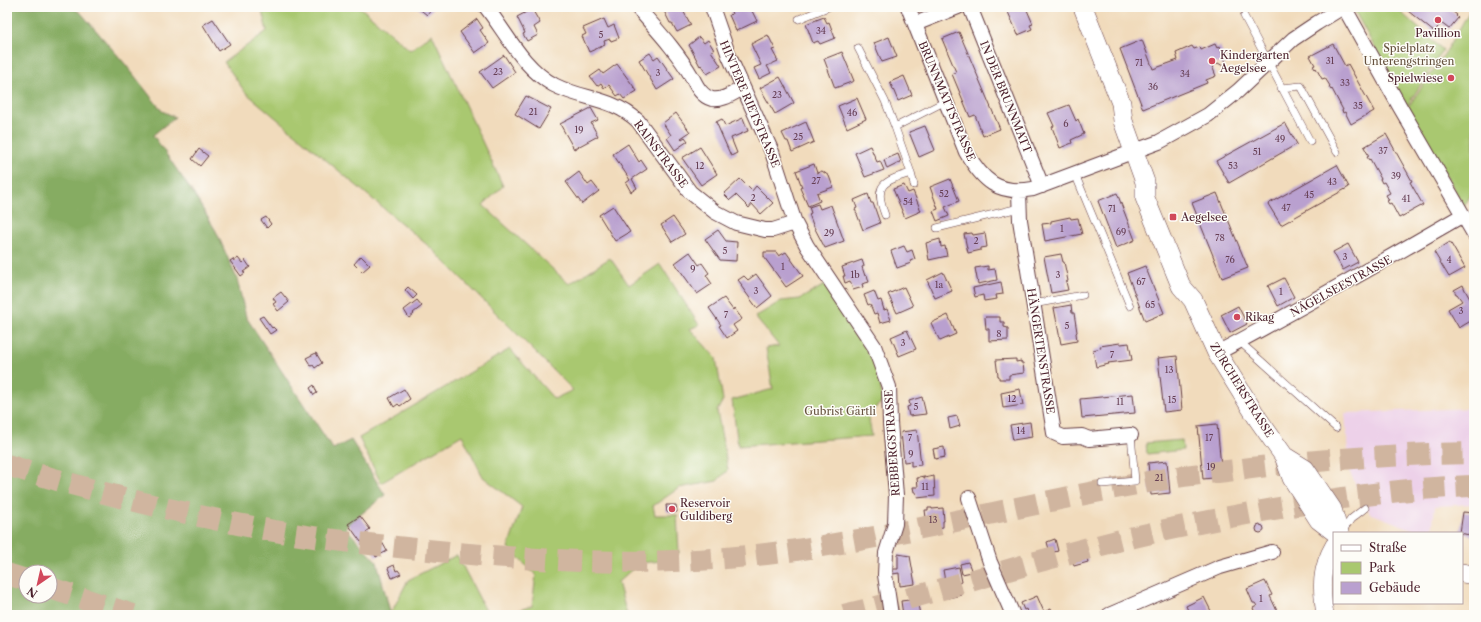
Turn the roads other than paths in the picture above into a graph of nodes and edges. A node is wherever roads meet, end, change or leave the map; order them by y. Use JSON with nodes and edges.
{"nodes":[{"id":1,"x":486,"y":7,"type":"edge"},
{"id":2,"x":637,"y":7,"type":"edge"},
{"id":3,"x":712,"y":7,"type":"edge"},
{"id":4,"x":828,"y":7,"type":"edge"},
{"id":5,"x":908,"y":7,"type":"edge"},
{"id":6,"x":958,"y":7,"type":"edge"},
{"id":7,"x":970,"y":7,"type":"edge"},
{"id":8,"x":1070,"y":7,"type":"edge"},
{"id":9,"x":1083,"y":7,"type":"edge"},
{"id":10,"x":1344,"y":7,"type":"edge"},
{"id":11,"x":1244,"y":16,"type":"dead end"},
{"id":12,"x":798,"y":19,"type":"dead end"},
{"id":13,"x":915,"y":24,"type":"junction"},
{"id":14,"x":858,"y":48,"type":"dead end"},
{"id":15,"x":1268,"y":64,"type":"junction"},
{"id":16,"x":743,"y":88,"type":"junction"},
{"id":17,"x":1281,"y":88,"type":"junction"},
{"id":18,"x":946,"y":101,"type":"junction"},
{"id":19,"x":1122,"y":121,"type":"junction"},
{"id":20,"x":895,"y":127,"type":"junction"},
{"id":21,"x":1310,"y":141,"type":"dead end"},
{"id":22,"x":1134,"y":152,"type":"junction"},
{"id":23,"x":1337,"y":152,"type":"dead end"},
{"id":24,"x":911,"y":173,"type":"junction"},
{"id":25,"x":1075,"y":174,"type":"junction"},
{"id":26,"x":914,"y":185,"type":"dead end"},
{"id":27,"x":1042,"y":186,"type":"junction"},
{"id":28,"x":1019,"y":192,"type":"junction"},
{"id":29,"x":1019,"y":208,"type":"junction"},
{"id":30,"x":884,"y":215,"type":"dead end"},
{"id":31,"x":1463,"y":215,"type":"junction"},
{"id":32,"x":796,"y":223,"type":"junction"},
{"id":33,"x":937,"y":228,"type":"dead end"},
{"id":34,"x":1474,"y":234,"type":"edge"},
{"id":35,"x":820,"y":264,"type":"joint"},
{"id":36,"x":1083,"y":294,"type":"dead end"},
{"id":37,"x":1033,"y":304,"type":"junction"},
{"id":38,"x":1130,"y":306,"type":"dead end"},
{"id":39,"x":1239,"y":341,"type":"junction"},
{"id":40,"x":1217,"y":353,"type":"junction"},
{"id":41,"x":1336,"y":428,"type":"dead end"},
{"id":42,"x":1131,"y":435,"type":"joint"},
{"id":43,"x":1102,"y":484,"type":"dead end"},
{"id":44,"x":969,"y":498,"type":"dead end"},
{"id":45,"x":1365,"y":508,"type":"dead end"},
{"id":46,"x":1337,"y":532,"type":"edge"},
{"id":47,"x":1340,"y":532,"type":"edge"},
{"id":48,"x":1333,"y":547,"type":"edge"},
{"id":49,"x":1272,"y":552,"type":"dead end"},
{"id":50,"x":1463,"y":573,"type":"edge"},
{"id":51,"x":1474,"y":575,"type":"edge"},
{"id":52,"x":891,"y":615,"type":"edge"},
{"id":53,"x":1012,"y":615,"type":"edge"},
{"id":54,"x":1109,"y":615,"type":"edge"},
{"id":55,"x":1325,"y":615,"type":"edge"}],
"edges":[{"from":1,"to":32,"type":"street","name":"RAINSTRASSE"},
{"from":2,"to":16,"type":"street"},
{"from":3,"to":16,"type":"street","name":"HINTERE RIETSTRASSE"},
{"from":4,"to":12,"type":"lane"},
{"from":5,"to":13,"type":"street","name":"BRUNNMATTSTRASSE"},
{"from":6,"to":13,"type":"street"},
{"from":7,"to":27,"type":"street","name":"IN DER BRUNNMATT"},
{"from":8,"to":19,"type":"main road","name":"ZÜRCHERSTRASSE"},
{"from":9,"to":19,"type":"main road","name":"ZÜRCHERSTRASSE"},
{"from":10,"to":15,"type":"street","name":"BRUNNMATTSTRASSE"},
{"from":10,"to":31,"type":"street"},
{"from":11,"to":15,"type":"lane"},
{"from":13,"to":18,"type":"street","name":"BRUNNMATTSTRASSE"},
{"from":14,"to":20,"type":"lane"},
{"from":15,"to":17,"type":"lane"},
{"from":15,"to":22,"type":"street","name":"BRUNNMATTSTRASSE"},
{"from":16,"to":32,"type":"street","name":"HINTERE RIETSTRASSE"},
{"from":17,"to":21,"type":"lane"},
{"from":17,"to":23,"type":"lane"},
{"from":18,"to":20,"type":"lane"},
{"from":18,"to":28,"type":"street","name":"BRUNNMATTSTRASSE"},
{"from":19,"to":22,"type":"main road","name":"ZÜRCHERSTRASSE"},
{"from":20,"to":24,"type":"lane"},
{"from":22,"to":25,"type":"street","name":"BRUNNMATTSTRASSE"},
{"from":22,"to":40,"type":"main road","name":"ZÜRCHERSTRASSE"},
{"from":24,"to":26,"type":"lane"},
{"from":24,"to":30,"type":"lane"},
{"from":25,"to":27,"type":"street","name":"BRUNNMATTSTRASSE"},
{"from":25,"to":38,"type":"lane"},
{"from":27,"to":28,"type":"street","name":"BRUNNMATTSTRASSE"},
{"from":28,"to":29,"type":"street","name":"HÄNGERTENSTRASSE"},
{"from":29,"to":33,"type":"lane"},
{"from":29,"to":37,"type":"street","name":"HÄNGERTENSTRASSE"},
{"from":31,"to":34,"type":"street"},
{"from":31,"to":39,"type":"street","name":"NÄGELSEESTRASSE"},
{"from":32,"to":35,"type":"street","name":"HINTERE RIETSTRASSE"},
{"from":35,"to":52,"type":"street","name":"REBBERGSTRASSE"},
{"from":36,"to":37,"type":"lane"},
{"from":37,"to":42,"type":"street","name":"HÄNGERTENSTRASSE"},
{"from":39,"to":40,"type":"street","name":"NÄGELSEESTRASSE"},
{"from":39,"to":41,"type":"lane"},
{"from":40,"to":46,"type":"main road","name":"ZÜRCHERSTRASSE"},
{"from":42,"to":43,"type":"lane"},
{"from":44,"to":53,"type":"street"},
{"from":45,"to":47,"type":"lane"},
{"from":48,"to":55,"type":"street"},
{"from":49,"to":54,"type":"street"},
{"from":50,"to":51,"type":"main road"}]}
